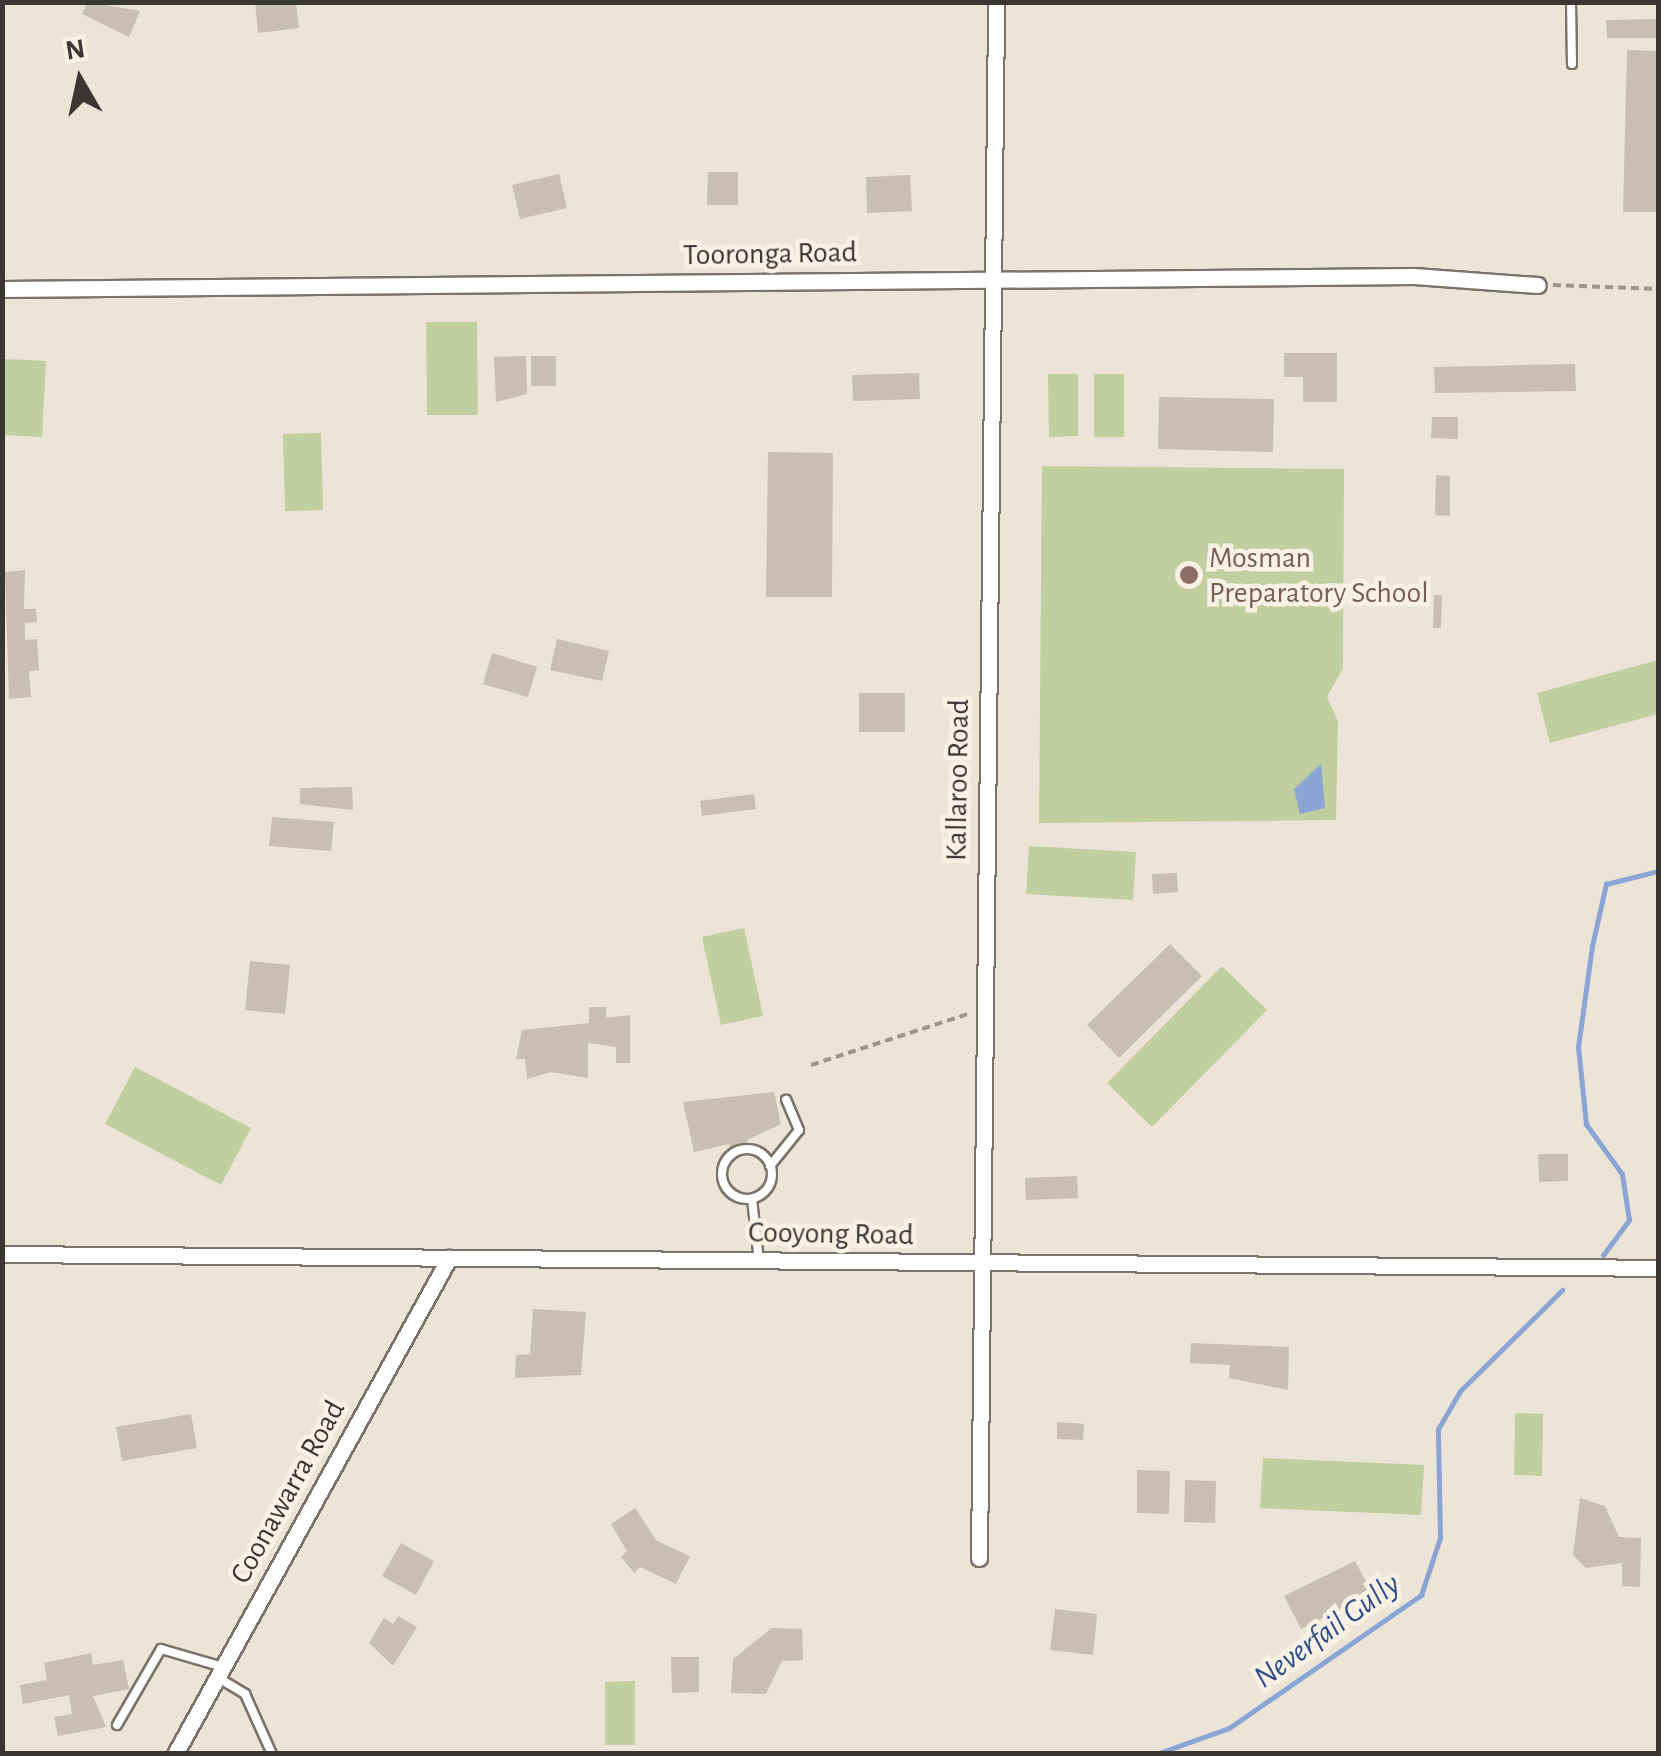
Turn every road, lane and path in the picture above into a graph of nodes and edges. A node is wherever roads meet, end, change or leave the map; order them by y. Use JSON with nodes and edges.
{"nodes":[{"id":1,"x":996,"y":2,"type":"edge"},
{"id":2,"x":1571,"y":2,"type":"edge"},
{"id":3,"x":1572,"y":64,"type":"dead end"},
{"id":4,"x":990,"y":280,"type":"junction"},
{"id":5,"x":1538,"y":285,"type":"joint"},
{"id":6,"x":2,"y":289,"type":"edge"},
{"id":7,"x":1658,"y":289,"type":"edge"},
{"id":8,"x":982,"y":1011,"type":"junction"},
{"id":9,"x":811,"y":1065,"type":"dead end"},
{"id":10,"x":786,"y":1100,"type":"dead end"},
{"id":11,"x":770,"y":1166,"type":"junction"},
{"id":12,"x":752,"y":1199,"type":"junction"},
{"id":13,"x":2,"y":1254,"type":"edge"},
{"id":14,"x":450,"y":1258,"type":"junction"},
{"id":15,"x":759,"y":1260,"type":"junction"},
{"id":16,"x":981,"y":1262,"type":"junction"},
{"id":17,"x":1658,"y":1268,"type":"edge"},
{"id":18,"x":979,"y":1558,"type":"dead end"},
{"id":19,"x":220,"y":1672,"type":"junction"},
{"id":20,"x":116,"y":1725,"type":"dead end"},
{"id":21,"x":175,"y":1754,"type":"edge"},
{"id":22,"x":272,"y":1754,"type":"edge"}],
"edges":[{"from":1,"to":4,"type":"street","name":"Kallaroo Road"},
{"from":2,"to":3,"type":"lane"},
{"from":4,"to":5,"type":"street","name":"Tooronga Road"},
{"from":4,"to":6,"type":"street","name":"Tooronga Road"},
{"from":4,"to":8,"type":"street","name":"Kallaroo Road"},
{"from":5,"to":7,"type":"path"},
{"from":8,"to":9,"type":"path"},
{"from":8,"to":16,"type":"street","name":"Kallaroo Road"},
{"from":10,"to":11,"type":"lane"},
{"from":11,"to":12,"type":"lane"},
{"from":11,"to":12,"type":"lane"},
{"from":12,"to":15,"type":"lane"},
{"from":13,"to":14,"type":"street","name":"Cooyong Road"},
{"from":14,"to":15,"type":"street","name":"Cooyong Road"},
{"from":14,"to":19,"type":"street","name":"Coonawarra Road"},
{"from":15,"to":16,"type":"street","name":"Cooyong Road"},
{"from":16,"to":17,"type":"street","name":"Cooyong Road"},
{"from":16,"to":18,"type":"street","name":"Kallaroo Road"},
{"from":19,"to":20,"type":"lane"},
{"from":19,"to":21,"type":"street","name":"Coonawarra Road"},
{"from":19,"to":22,"type":"lane"}]}
